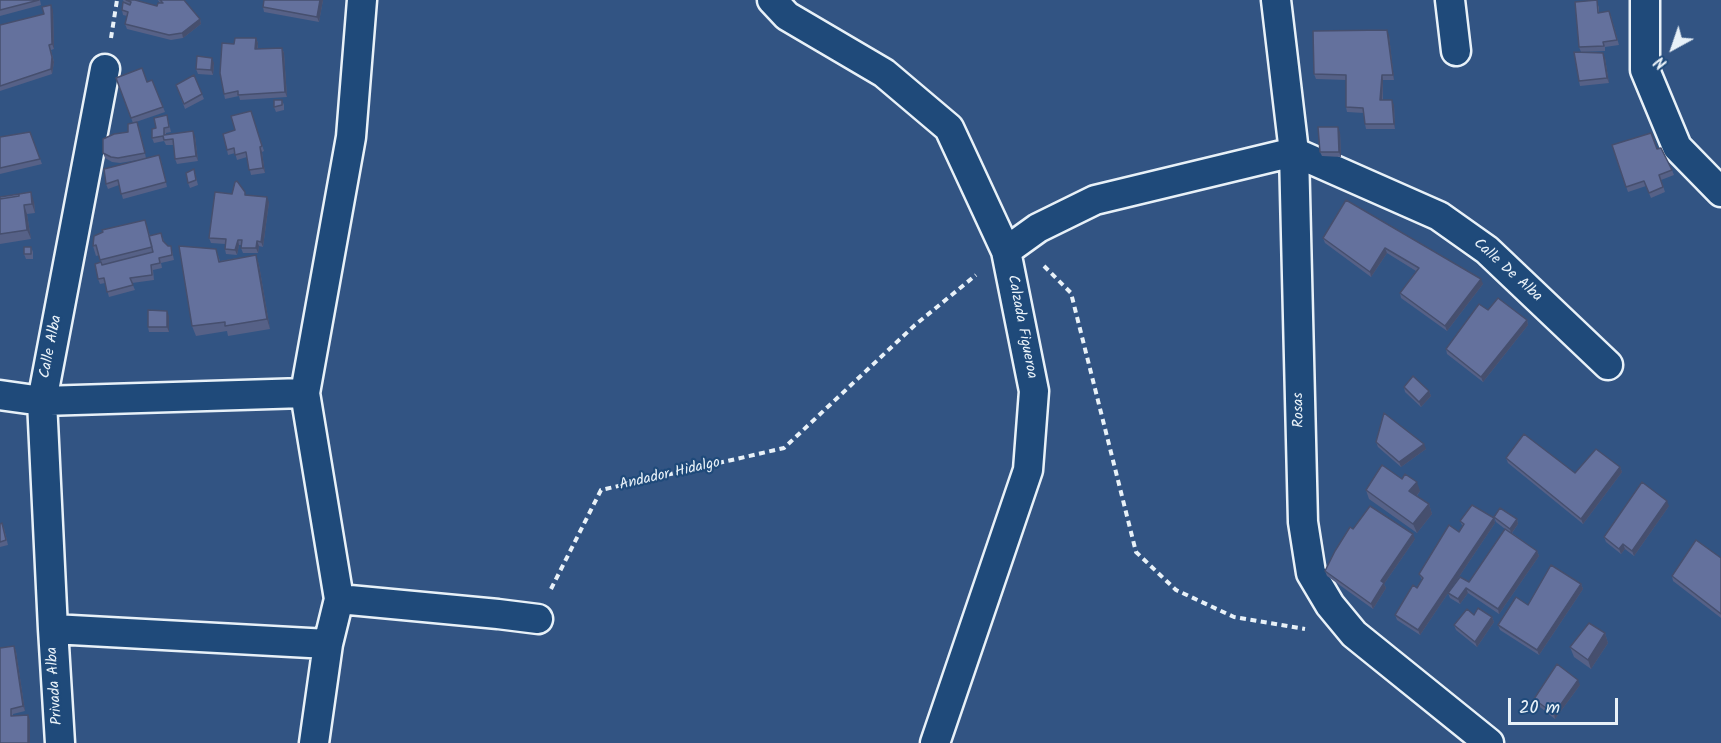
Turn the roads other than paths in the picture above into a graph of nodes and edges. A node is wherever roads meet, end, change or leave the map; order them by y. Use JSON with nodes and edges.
{"nodes":[{"id":1,"x":362,"y":0,"type":"edge"},
{"id":2,"x":772,"y":0,"type":"edge"},
{"id":3,"x":1276,"y":0,"type":"edge"},
{"id":4,"x":1450,"y":0,"type":"edge"},
{"id":5,"x":1645,"y":0,"type":"edge"},
{"id":6,"x":1456,"y":51,"type":"dead end"},
{"id":7,"x":105,"y":69,"type":"dead end"},
{"id":8,"x":1294,"y":152,"type":"junction"},
{"id":9,"x":1721,"y":192,"type":"edge"},
{"id":10,"x":1006,"y":251,"type":"junction"},
{"id":11,"x":1608,"y":365,"type":"dead end"},
{"id":12,"x":305,"y":393,"type":"junction"},
{"id":13,"x":0,"y":395,"type":"edge"},
{"id":14,"x":42,"y":401,"type":"junction"},
{"id":15,"x":339,"y":599,"type":"junction"},
{"id":16,"x":537,"y":620,"type":"road end"},
{"id":17,"x":52,"y":629,"type":"junction"},
{"id":18,"x":328,"y":644,"type":"junction"},
{"id":19,"x":60,"y":743,"type":"edge"},
{"id":20,"x":314,"y":743,"type":"edge"},
{"id":21,"x":935,"y":743,"type":"edge"},
{"id":22,"x":1489,"y":743,"type":"edge"}],
"edges":[{"from":1,"to":12,"type":"street"},
{"from":2,"to":10,"type":"street","name":"Calzada Figueroa"},
{"from":3,"to":8,"type":"street","name":"Rosas"},
{"from":4,"to":6,"type":"street"},
{"from":5,"to":9,"type":"street"},
{"from":7,"to":14,"type":"street","name":"Calle Alba"},
{"from":8,"to":10,"type":"street"},
{"from":8,"to":11,"type":"street","name":"Calle De Alba"},
{"from":8,"to":22,"type":"street","name":"Rosas"},
{"from":10,"to":21,"type":"street","name":"Calzada Figueroa"},
{"from":12,"to":14,"type":"street"},
{"from":12,"to":15,"type":"street"},
{"from":13,"to":14,"type":"street"},
{"from":14,"to":17,"type":"street","name":"Calle Alba"},
{"from":15,"to":16,"type":"street"},
{"from":15,"to":18,"type":"street"},
{"from":17,"to":18,"type":"street"},
{"from":17,"to":19,"type":"street","name":"Privada Alba"},
{"from":18,"to":20,"type":"street"}]}
